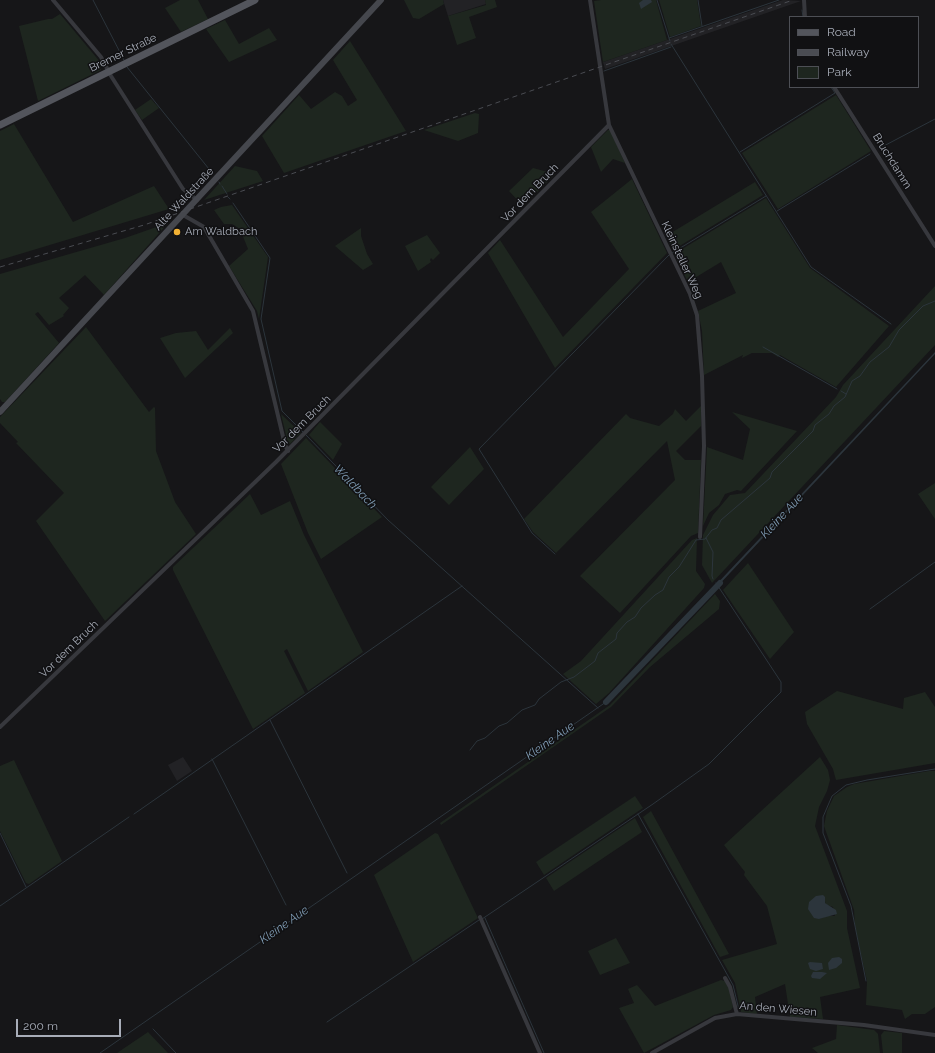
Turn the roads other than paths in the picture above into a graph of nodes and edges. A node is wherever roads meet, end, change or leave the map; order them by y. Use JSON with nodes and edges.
{"nodes":[{"id":1,"x":53,"y":0,"type":"edge"},
{"id":2,"x":255,"y":0,"type":"edge"},
{"id":3,"x":381,"y":0,"type":"edge"},
{"id":4,"x":590,"y":0,"type":"edge"},
{"id":5,"x":804,"y":0,"type":"edge"},
{"id":6,"x":805,"y":16,"type":"edge"},
{"id":7,"x":108,"y":72,"type":"junction"},
{"id":8,"x":835,"y":88,"type":"edge"},
{"id":9,"x":0,"y":125,"type":"edge"},
{"id":10,"x":609,"y":126,"type":"junction"},
{"id":11,"x":196,"y":200,"type":"junction"},
{"id":12,"x":183,"y":215,"type":"junction"},
{"id":13,"x":935,"y":246,"type":"edge"},
{"id":14,"x":2,"y":407,"type":"edge"},
{"id":15,"x":288,"y":451,"type":"junction"},
{"id":16,"x":700,"y":537,"type":"dead end"},
{"id":17,"x":0,"y":727,"type":"edge"},
{"id":18,"x":481,"y":919,"type":"dead end"},
{"id":19,"x":725,"y":978,"type":"dead end"},
{"id":20,"x":736,"y":1014,"type":"junction"},
{"id":21,"x":935,"y":1035,"type":"edge"},
{"id":22,"x":540,"y":1053,"type":"edge"},
{"id":23,"x":652,"y":1053,"type":"edge"}],
"edges":[{"from":1,"to":7,"type":"street"},
{"from":2,"to":7,"type":"main road","name":"Bremer Straße"},
{"from":3,"to":11,"type":"street","name":"Alte Waldstraße"},
{"from":4,"to":10,"type":"street","name":"Kleinsteller Weg"},
{"from":5,"to":6,"type":"street"},
{"from":7,"to":9,"type":"main road","name":"Bremer Straße"},
{"from":7,"to":11,"type":"street"},
{"from":8,"to":13,"type":"street","name":"Bruchdamm"},
{"from":10,"to":15,"type":"street","name":"Vor dem Bruch"},
{"from":10,"to":16,"type":"street","name":"Kleinsteller Weg"},
{"from":11,"to":12,"type":"street","name":"Alte Waldstraße"},
{"from":12,"to":14,"type":"street","name":"Alte Waldstraße"},
{"from":12,"to":15,"type":"street"},
{"from":15,"to":17,"type":"street","name":"Vor dem Bruch"},
{"from":18,"to":22,"type":"street"},
{"from":19,"to":20,"type":"street"},
{"from":20,"to":21,"type":"street","name":"An den Wiesen"},
{"from":20,"to":23,"type":"street","name":"An den Wiesen"}]}
